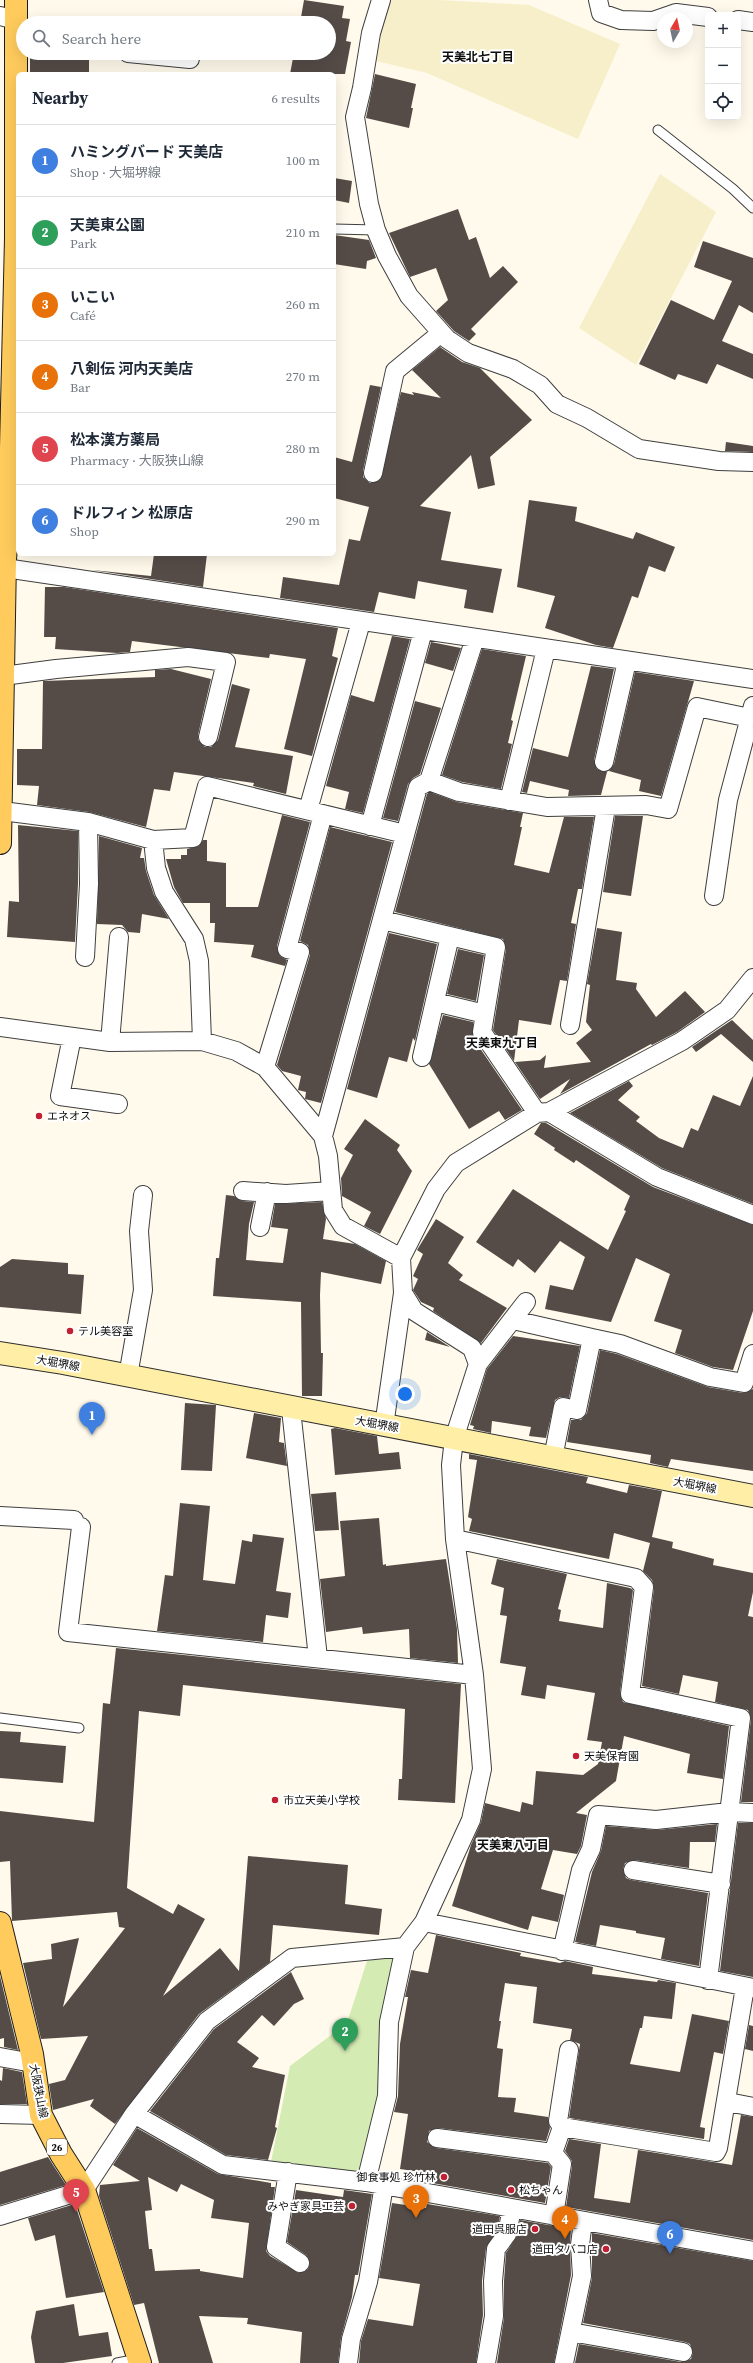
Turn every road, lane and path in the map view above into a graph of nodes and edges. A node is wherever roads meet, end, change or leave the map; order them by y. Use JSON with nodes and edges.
{"nodes":[{"id":1,"x":381,"y":0,"type":"edge"},
{"id":2,"x":598,"y":0,"type":"edge"},
{"id":3,"x":11,"y":12,"type":"edge"},
{"id":4,"x":705,"y":17,"type":"edge"},
{"id":5,"x":741,"y":20,"type":"edge"},
{"id":6,"x":753,"y":22,"type":"edge"},
{"id":7,"x":16,"y":36,"type":"edge"},
{"id":8,"x":19,"y":60,"type":"edge"},
{"id":9,"x":19,"y":72,"type":"edge"},
{"id":10,"x":658,"y":130,"type":"dead end"},
{"id":11,"x":753,"y":208,"type":"edge"},
{"id":12,"x":336,"y":228,"type":"edge"},
{"id":13,"x":376,"y":230,"type":"junction"},
{"id":14,"x":16,"y":250,"type":"edge"},
{"id":15,"x":441,"y":333,"type":"junction"},
{"id":16,"x":6,"y":371,"type":"edge"},
{"id":17,"x":753,"y":462,"type":"edge"},
{"id":18,"x":373,"y":473,"type":"dead end"},
{"id":19,"x":5,"y":568,"type":"junction"},
{"id":20,"x":361,"y":622,"type":"junction"},
{"id":21,"x":423,"y":631,"type":"junction"},
{"id":22,"x":475,"y":638,"type":"junction"},
{"id":23,"x":546,"y":649,"type":"junction"},
{"id":24,"x":627,"y":661,"type":"junction"},
{"id":25,"x":3,"y":676,"type":"junction"},
{"id":26,"x":753,"y":679,"type":"edge"},
{"id":27,"x":751,"y":712,"type":"edge"},
{"id":28,"x":1,"y":718,"type":"edge"},
{"id":29,"x":208,"y":737,"type":"dead end"},
{"id":30,"x":604,"y":762,"type":"dead end"},
{"id":31,"x":429,"y":781,"type":"junction"},
{"id":32,"x":509,"y":801,"type":"junction"},
{"id":33,"x":606,"y":807,"type":"junction"},
{"id":34,"x":2,"y":811,"type":"junction"},
{"id":35,"x":316,"y":812,"type":"junction"},
{"id":36,"x":88,"y":822,"type":"junction"},
{"id":37,"x":370,"y":826,"type":"junction"},
{"id":38,"x":405,"y":834,"type":"junction"},
{"id":39,"x":153,"y":840,"type":"junction"},
{"id":40,"x":0,"y":843,"type":"edge"},
{"id":41,"x":714,"y":896,"type":"dead end"},
{"id":42,"x":382,"y":920,"type":"junction"},
{"id":43,"x":450,"y":936,"type":"junction"},
{"id":44,"x":119,"y":938,"type":"dead end"},
{"id":45,"x":85,"y":957,"type":"dead end"},
{"id":46,"x":753,"y":978,"type":"edge"},
{"id":47,"x":435,"y":1002,"type":"junction"},
{"id":48,"x":485,"y":1014,"type":"junction"},
{"id":49,"x":570,"y":1025,"type":"dead end"},
{"id":50,"x":0,"y":1027,"type":"edge"},
{"id":51,"x":72,"y":1037,"type":"junction"},
{"id":52,"x":110,"y":1042,"type":"junction"},
{"id":53,"x":202,"y":1042,"type":"junction"},
{"id":54,"x":422,"y":1057,"type":"dead end"},
{"id":55,"x":265,"y":1067,"type":"junction"},
{"id":56,"x":118,"y":1104,"type":"dead end"},
{"id":57,"x":543,"y":1113,"type":"junction"},
{"id":58,"x":323,"y":1136,"type":"junction"},
{"id":59,"x":243,"y":1191,"type":"dead end"},
{"id":60,"x":331,"y":1191,"type":"junction"},
{"id":61,"x":267,"y":1192,"type":"junction"},
{"id":62,"x":143,"y":1195,"type":"dead end"},
{"id":63,"x":753,"y":1214,"type":"edge"},
{"id":64,"x":260,"y":1227,"type":"dead end"},
{"id":65,"x":402,"y":1258,"type":"junction"},
{"id":66,"x":403,"y":1293,"type":"junction"},
{"id":67,"x":526,"y":1302,"type":"dead end"},
{"id":68,"x":513,"y":1320,"type":"junction"},
{"id":69,"x":592,"y":1338,"type":"junction"},
{"id":70,"x":0,"y":1353,"type":"edge"},
{"id":71,"x":753,"y":1354,"type":"edge"},
{"id":72,"x":478,"y":1364,"type":"junction"},
{"id":73,"x":128,"y":1376,"type":"junction"},
{"id":74,"x":291,"y":1408,"type":"junction"},
{"id":75,"x":384,"y":1426,"type":"junction"},
{"id":76,"x":454,"y":1439,"type":"junction"},
{"id":77,"x":554,"y":1458,"type":"junction"},
{"id":78,"x":753,"y":1496,"type":"edge"},
{"id":79,"x":0,"y":1516,"type":"edge"},
{"id":80,"x":455,"y":1539,"type":"junction"},
{"id":81,"x":318,"y":1658,"type":"junction"},
{"id":82,"x":474,"y":1675,"type":"junction"},
{"id":83,"x":0,"y":1718,"type":"edge"},
{"id":84,"x":747,"y":1719,"type":"edge"},
{"id":85,"x":80,"y":1728,"type":"dead end"},
{"id":86,"x":729,"y":1812,"type":"junction"},
{"id":87,"x":753,"y":1813,"type":"edge"},
{"id":88,"x":633,"y":1870,"type":"dead end"},
{"id":89,"x":721,"y":1884,"type":"junction"},
{"id":90,"x":424,"y":1922,"type":"junction"},
{"id":91,"x":0,"y":1923,"type":"edge"},
{"id":92,"x":405,"y":1947,"type":"junction"},
{"id":93,"x":562,"y":1951,"type":"junction"},
{"id":94,"x":708,"y":1980,"type":"junction"},
{"id":95,"x":749,"y":1988,"type":"edge"},
{"id":96,"x":569,"y":2050,"type":"dead end"},
{"id":97,"x":0,"y":2057,"type":"edge"},
{"id":98,"x":33,"y":2063,"type":"junction"},
{"id":99,"x":728,"y":2102,"type":"junction"},
{"id":100,"x":753,"y":2107,"type":"edge"},
{"id":101,"x":0,"y":2114,"type":"edge"},
{"id":102,"x":134,"y":2114,"type":"junction"},
{"id":103,"x":41,"y":2115,"type":"junction"},
{"id":104,"x":562,"y":2127,"type":"junction"},
{"id":105,"x":437,"y":2138,"type":"dead end"},
{"id":106,"x":554,"y":2153,"type":"junction"},
{"id":107,"x":288,"y":2172,"type":"junction"},
{"id":108,"x":366,"y":2182,"type":"junction"},
{"id":109,"x":384,"y":2186,"type":"junction"},
{"id":110,"x":84,"y":2190,"type":"junction"},
{"id":111,"x":512,"y":2208,"type":"junction"},
{"id":112,"x":0,"y":2216,"type":"edge"},
{"id":113,"x":554,"y":2216,"type":"junction"},
{"id":114,"x":583,"y":2221,"type":"junction"},
{"id":115,"x":753,"y":2250,"type":"edge"},
{"id":116,"x":300,"y":2263,"type":"dead end"},
{"id":117,"x":571,"y":2332,"type":"junction"},
{"id":118,"x":683,"y":2352,"type":"dead end"},
{"id":119,"x":139,"y":2361,"type":"edge"},
{"id":120,"x":118,"y":2363,"type":"edge"},
{"id":121,"x":348,"y":2363,"type":"edge"},
{"id":122,"x":486,"y":2363,"type":"edge"},
{"id":123,"x":564,"y":2363,"type":"edge"}],
"edges":[{"from":1,"to":13,"type":"street"},
{"from":2,"to":4,"type":"street"},
{"from":3,"to":7,"type":"main road"},
{"from":5,"to":6,"type":"street"},
{"from":8,"to":9,"type":"main road"},
{"from":10,"to":11,"type":"lane"},
{"from":12,"to":13,"type":"lane"},
{"from":13,"to":15,"type":"street"},
{"from":14,"to":16,"type":"main road"},
{"from":15,"to":17,"type":"street"},
{"from":15,"to":18,"type":"street"},
{"from":16,"to":19,"type":"main road"},
{"from":19,"to":20,"type":"street"},
{"from":19,"to":25,"type":"main road"},
{"from":20,"to":21,"type":"street"},
{"from":20,"to":35,"type":"street"},
{"from":21,"to":22,"type":"street"},
{"from":21,"to":37,"type":"street"},
{"from":22,"to":23,"type":"street"},
{"from":22,"to":31,"type":"street"},
{"from":23,"to":24,"type":"street"},
{"from":23,"to":32,"type":"street"},
{"from":24,"to":26,"type":"street"},
{"from":24,"to":30,"type":"street"},
{"from":25,"to":28,"type":"main road"},
{"from":25,"to":29,"type":"street"},
{"from":27,"to":33,"type":"street"},
{"from":27,"to":41,"type":"street"},
{"from":28,"to":34,"type":"main road"},
{"from":31,"to":32,"type":"street"},
{"from":31,"to":38,"type":"street"},
{"from":32,"to":33,"type":"street"},
{"from":33,"to":49,"type":"street"},
{"from":34,"to":36,"type":"street"},
{"from":34,"to":40,"type":"main road"},
{"from":35,"to":37,"type":"street"},
{"from":35,"to":39,"type":"street"},
{"from":35,"to":55,"type":"street"},
{"from":36,"to":39,"type":"street"},
{"from":36,"to":45,"type":"street"},
{"from":37,"to":38,"type":"street"},
{"from":38,"to":42,"type":"street"},
{"from":39,"to":53,"type":"street"},
{"from":42,"to":43,"type":"street"},
{"from":42,"to":58,"type":"street"},
{"from":43,"to":47,"type":"street"},
{"from":43,"to":48,"type":"street"},
{"from":44,"to":52,"type":"street"},
{"from":46,"to":57,"type":"street"},
{"from":47,"to":48,"type":"street"},
{"from":47,"to":54,"type":"street"},
{"from":48,"to":57,"type":"street"},
{"from":50,"to":51,"type":"street"},
{"from":51,"to":52,"type":"street"},
{"from":51,"to":56,"type":"street"},
{"from":52,"to":53,"type":"street"},
{"from":53,"to":55,"type":"street"},
{"from":55,"to":58,"type":"street"},
{"from":57,"to":63,"type":"street"},
{"from":57,"to":65,"type":"street"},
{"from":58,"to":60,"type":"street"},
{"from":59,"to":61,"type":"street"},
{"from":60,"to":61,"type":"street"},
{"from":60,"to":65,"type":"street"},
{"from":61,"to":64,"type":"street"},
{"from":62,"to":73,"type":"street"},
{"from":65,"to":66,"type":"street"},
{"from":66,"to":72,"type":"street"},
{"from":66,"to":75,"type":"street"},
{"from":67,"to":68,"type":"street"},
{"from":68,"to":69,"type":"street"},
{"from":68,"to":72,"type":"street"},
{"from":69,"to":71,"type":"street"},
{"from":69,"to":77,"type":"street"},
{"from":70,"to":73,"type":"main road","name":"大堀堺線"},
{"from":72,"to":76,"type":"street"},
{"from":73,"to":74,"type":"main road","name":"大堀堺線"},
{"from":74,"to":75,"type":"main road","name":"大堀堺線"},
{"from":74,"to":81,"type":"street"},
{"from":75,"to":76,"type":"main road","name":"大堀堺線"},
{"from":76,"to":77,"type":"main road","name":"大堀堺線"},
{"from":76,"to":80,"type":"street"},
{"from":77,"to":78,"type":"main road","name":"大堀堺線"},
{"from":79,"to":81,"type":"street"},
{"from":80,"to":82,"type":"street"},
{"from":80,"to":84,"type":"street"},
{"from":81,"to":82,"type":"street"},
{"from":82,"to":90,"type":"street"},
{"from":83,"to":85,"type":"lane"},
{"from":84,"to":86,"type":"street"},
{"from":86,"to":87,"type":"street"},
{"from":86,"to":89,"type":"street"},
{"from":86,"to":93,"type":"street"},
{"from":88,"to":89,"type":"street"},
{"from":89,"to":94,"type":"street"},
{"from":90,"to":92,"type":"street"},
{"from":90,"to":93,"type":"street"},
{"from":91,"to":98,"type":"main road","name":"大阪狭山線","number":"26"},
{"from":92,"to":102,"type":"street"},
{"from":92,"to":108,"type":"street"},
{"from":93,"to":94,"type":"street"},
{"from":94,"to":95,"type":"street"},
{"from":95,"to":99,"type":"street"},
{"from":96,"to":104,"type":"street"},
{"from":97,"to":98,"type":"street"},
{"from":98,"to":103,"type":"main road","name":"大阪狭山線","number":"26"},
{"from":99,"to":100,"type":"street"},
{"from":99,"to":104,"type":"street"},
{"from":101,"to":103,"type":"street"},
{"from":102,"to":107,"type":"street"},
{"from":102,"to":110,"type":"street"},
{"from":103,"to":110,"type":"main road","name":"大阪狭山線","number":"26"},
{"from":104,"to":106,"type":"street"},
{"from":105,"to":106,"type":"street"},
{"from":106,"to":113,"type":"street"},
{"from":107,"to":108,"type":"street"},
{"from":107,"to":116,"type":"street"},
{"from":108,"to":109,"type":"street"},
{"from":109,"to":111,"type":"street"},
{"from":109,"to":121,"type":"street"},
{"from":110,"to":112,"type":"street"},
{"from":110,"to":119,"type":"main road","name":"大阪狭山線","number":"26"},
{"from":111,"to":113,"type":"street"},
{"from":111,"to":122,"type":"street"},
{"from":113,"to":114,"type":"street"},
{"from":114,"to":115,"type":"street"},
{"from":114,"to":117,"type":"street"},
{"from":117,"to":118,"type":"street"},
{"from":117,"to":123,"type":"street"},
{"from":119,"to":120,"type":"lane"}]}
